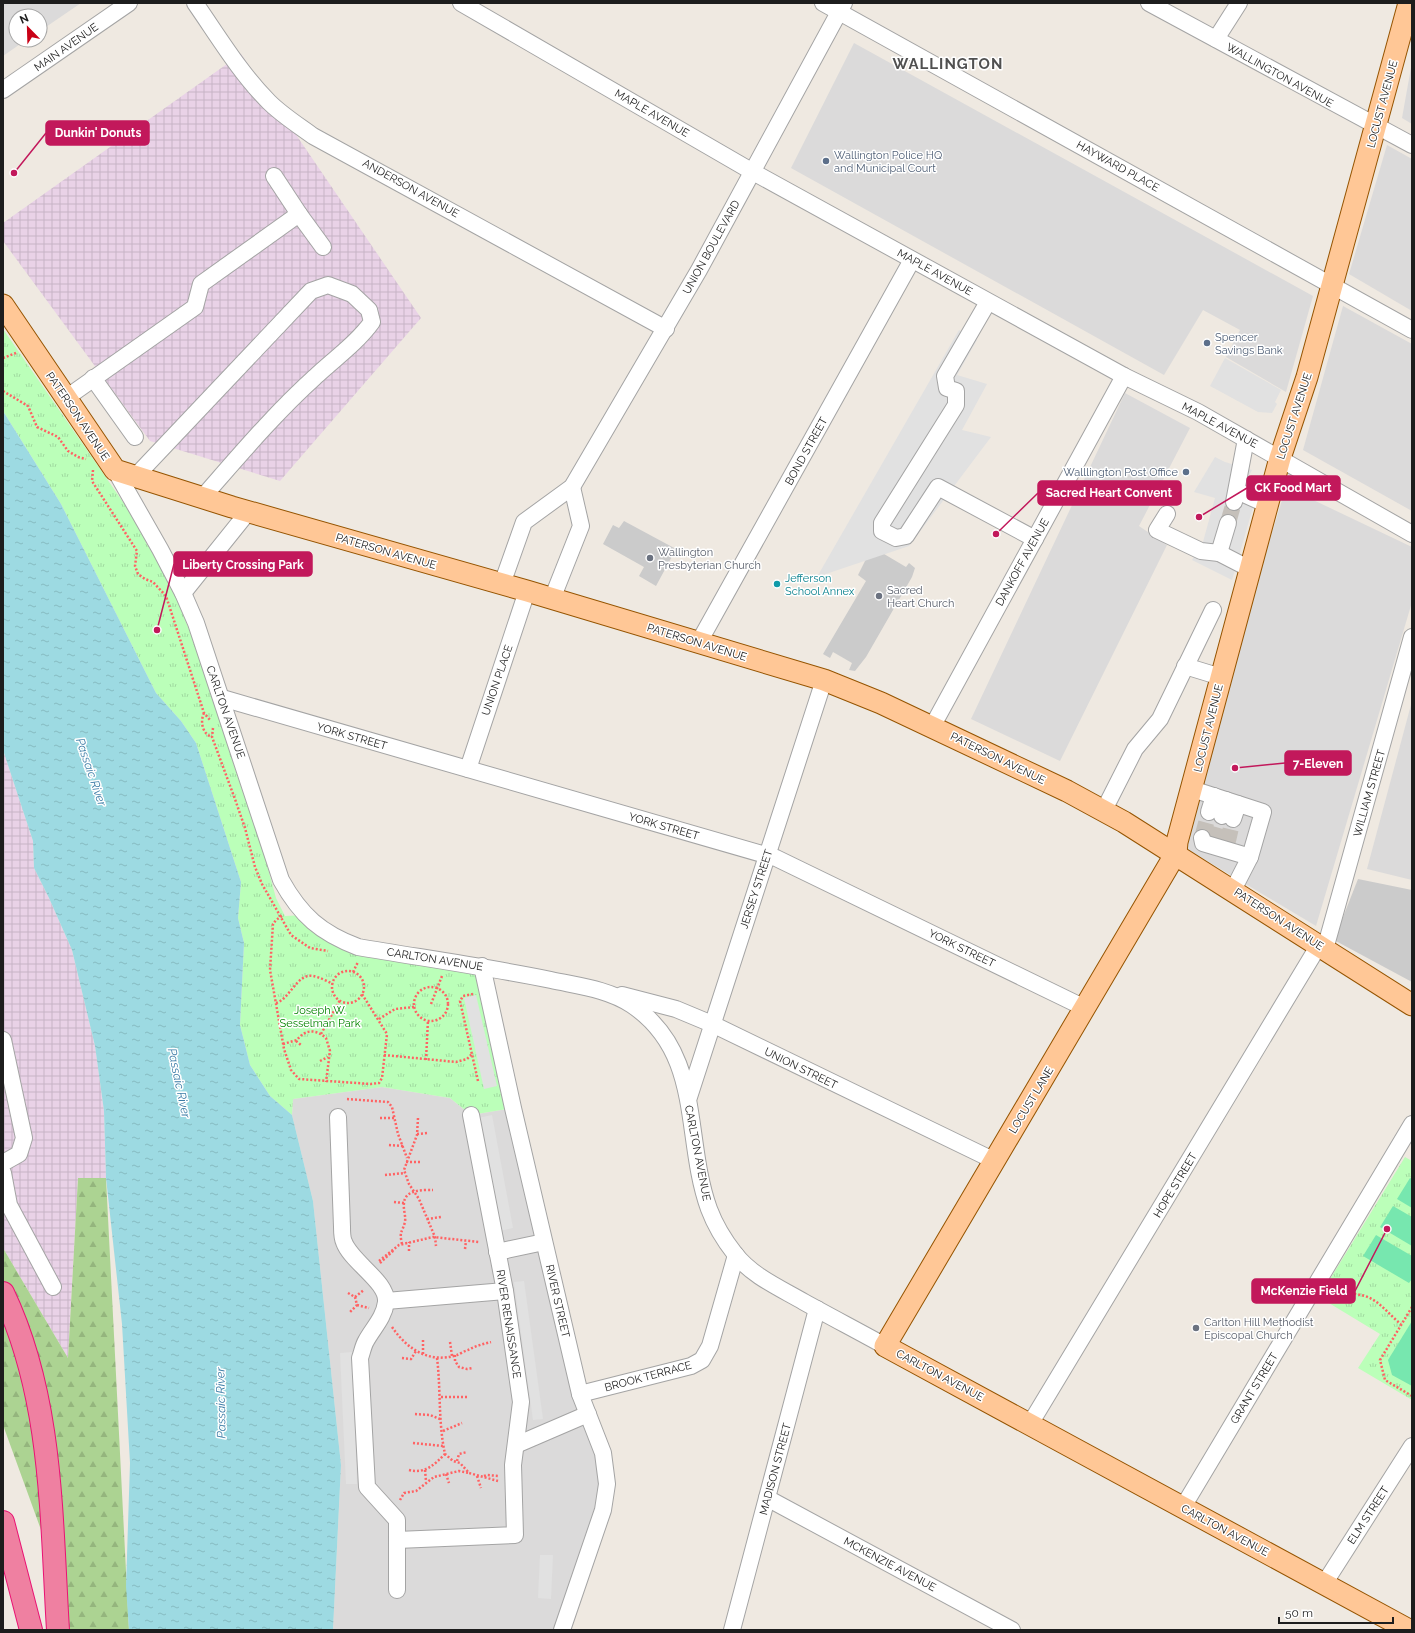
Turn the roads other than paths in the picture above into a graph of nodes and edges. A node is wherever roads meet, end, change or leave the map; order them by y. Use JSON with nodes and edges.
{"nodes":[{"id":1,"x":129,"y":3,"type":"edge"},
{"id":2,"x":195,"y":3,"type":"edge"},
{"id":3,"x":461,"y":3,"type":"edge"},
{"id":4,"x":824,"y":3,"type":"edge"},
{"id":5,"x":1150,"y":3,"type":"edge"},
{"id":6,"x":1238,"y":3,"type":"edge"},
{"id":7,"x":1409,"y":3,"type":"edge"},
{"id":8,"x":842,"y":7,"type":"edge"},
{"id":9,"x":1216,"y":39,"type":"junction"},
{"id":10,"x":3,"y":90,"type":"edge"},
{"id":11,"x":1376,"y":126,"type":"junction"},
{"id":12,"x":1412,"y":145,"type":"edge"},
{"id":13,"x":752,"y":172,"type":"junction"},
{"id":14,"x":274,"y":176,"type":"dead end"},
{"id":15,"x":299,"y":214,"type":"junction"},
{"id":16,"x":323,"y":247,"type":"dead end"},
{"id":17,"x":912,"y":260,"type":"junction"},
{"id":18,"x":1332,"y":285,"type":"junction"},
{"id":19,"x":988,"y":302,"type":"junction"},
{"id":20,"x":3,"y":305,"type":"edge"},
{"id":21,"x":666,"y":329,"type":"junction"},
{"id":22,"x":1412,"y":330,"type":"edge"},
{"id":23,"x":1124,"y":376,"type":"junction"},
{"id":24,"x":93,"y":378,"type":"junction"},
{"id":25,"x":66,"y":398,"type":"junction"},
{"id":26,"x":135,"y":437,"type":"dead end"},
{"id":27,"x":1246,"y":439,"type":"junction"},
{"id":28,"x":1280,"y":458,"type":"junction"},
{"id":29,"x":115,"y":470,"type":"junction"},
{"id":30,"x":135,"y":477,"type":"junction"},
{"id":31,"x":572,"y":487,"type":"junction"},
{"id":32,"x":202,"y":498,"type":"junction"},
{"id":33,"x":1268,"y":504,"type":"junction"},
{"id":34,"x":248,"y":512,"type":"junction"},
{"id":35,"x":1167,"y":514,"type":"dead end"},
{"id":36,"x":1228,"y":523,"type":"tunnel mouth"},
{"id":37,"x":1412,"y":534,"type":"edge"},
{"id":38,"x":1035,"y":539,"type":"junction"},
{"id":39,"x":1219,"y":554,"type":"junction"},
{"id":40,"x":1250,"y":569,"type":"junction"},
{"id":41,"x":502,"y":584,"type":"junction"},
{"id":42,"x":527,"y":591,"type":"junction"},
{"id":43,"x":183,"y":593,"type":"junction"},
{"id":44,"x":552,"y":599,"type":"junction"},
{"id":45,"x":1213,"y":610,"type":"dead end"},
{"id":46,"x":1412,"y":637,"type":"edge"},
{"id":47,"x":699,"y":642,"type":"junction"},
{"id":48,"x":1185,"y":666,"type":"junction"},
{"id":49,"x":1221,"y":677,"type":"junction"},
{"id":50,"x":824,"y":680,"type":"junction"},
{"id":51,"x":222,"y":698,"type":"junction"},
{"id":52,"x":932,"y":726,"type":"junction"},
{"id":53,"x":468,"y":769,"type":"junction"},
{"id":54,"x":1192,"y":789,"type":"junction"},
{"id":55,"x":1103,"y":812,"type":"junction"},
{"id":56,"x":1216,"y":844,"type":"dead end"},
{"id":57,"x":1176,"y":853,"type":"junction"},
{"id":58,"x":767,"y":856,"type":"junction"},
{"id":59,"x":1250,"y":858,"type":"junction"},
{"id":60,"x":1233,"y":890,"type":"junction"},
{"id":61,"x":1322,"y":947,"type":"junction"},
{"id":62,"x":482,"y":966,"type":"junction"},
{"id":63,"x":602,"y":991,"type":"junction"},
{"id":64,"x":1412,"y":1005,"type":"edge"},
{"id":65,"x":1085,"y":1008,"type":"junction"},
{"id":66,"x":712,"y":1024,"type":"junction"},
{"id":67,"x":3,"y":1040,"type":"edge"},
{"id":68,"x":688,"y":1098,"type":"junction"},
{"id":69,"x":471,"y":1115,"type":"dead end"},
{"id":70,"x":338,"y":1117,"type":"dead end"},
{"id":71,"x":1412,"y":1124,"type":"edge"},
{"id":72,"x":995,"y":1161,"type":"junction"},
{"id":73,"x":3,"y":1163,"type":"edge"},
{"id":74,"x":3,"y":1173,"type":"edge"},
{"id":75,"x":544,"y":1242,"type":"junction"},
{"id":76,"x":497,"y":1252,"type":"junction"},
{"id":77,"x":736,"y":1255,"type":"junction"},
{"id":78,"x":53,"y":1287,"type":"dead end"},
{"id":79,"x":505,"y":1291,"type":"junction"},
{"id":80,"x":3,"y":1293,"type":"edge"},
{"id":81,"x":386,"y":1301,"type":"junction"},
{"id":82,"x":817,"y":1309,"type":"junction"},
{"id":83,"x":885,"y":1346,"type":"junction"},
{"id":84,"x":580,"y":1394,"type":"junction"},
{"id":85,"x":588,"y":1414,"type":"junction"},
{"id":86,"x":1030,"y":1424,"type":"junction"},
{"id":87,"x":516,"y":1445,"type":"junction"},
{"id":88,"x":1412,"y":1446,"type":"edge"},
{"id":89,"x":767,"y":1498,"type":"junction"},
{"id":90,"x":1183,"y":1507,"type":"junction"},
{"id":91,"x":3,"y":1522,"type":"edge"},
{"id":92,"x":397,"y":1540,"type":"junction"},
{"id":93,"x":1324,"y":1584,"type":"junction"},
{"id":94,"x":397,"y":1590,"type":"dead end"},
{"id":95,"x":31,"y":1630,"type":"edge"},
{"id":96,"x":58,"y":1630,"type":"edge"},
{"id":97,"x":562,"y":1630,"type":"edge"},
{"id":98,"x":732,"y":1630,"type":"edge"},
{"id":99,"x":1012,"y":1630,"type":"edge"},
{"id":100,"x":1409,"y":1630,"type":"edge"}],
"edges":[{"from":1,"to":10,"type":"street","name":"MAIN AVENUE"},
{"from":2,"to":21,"type":"street","name":"ANDERSON AVENUE"},
{"from":3,"to":13,"type":"street","name":"MAPLE AVENUE"},
{"from":4,"to":8,"type":"street","name":"HAYWARD PLACE"},
{"from":5,"to":9,"type":"street","name":"WALLINGTON AVENUE"},
{"from":6,"to":9,"type":"street"},
{"from":7,"to":11,"type":"main road","name":"LOCUST AVENUE"},
{"from":8,"to":13,"type":"street","name":"UNION BOULEVARD"},
{"from":8,"to":18,"type":"street","name":"HAYWARD PLACE"},
{"from":9,"to":11,"type":"street","name":"WALLINGTON AVENUE"},
{"from":11,"to":12,"type":"street","name":"WALLINGTON AVENUE"},
{"from":11,"to":18,"type":"main road","name":"LOCUST AVENUE"},
{"from":13,"to":17,"type":"street","name":"MAPLE AVENUE"},
{"from":13,"to":21,"type":"street","name":"UNION BOULEVARD"},
{"from":14,"to":15,"type":"street"},
{"from":15,"to":16,"type":"street"},
{"from":15,"to":24,"type":"street"},
{"from":17,"to":19,"type":"street","name":"MAPLE AVENUE"},
{"from":17,"to":47,"type":"street","name":"BOND STREET"},
{"from":18,"to":22,"type":"street","name":"HAYWARD PLACE"},
{"from":18,"to":28,"type":"main road","name":"LOCUST AVENUE"},
{"from":19,"to":23,"type":"street","name":"MAPLE AVENUE"},
{"from":19,"to":38,"type":"street"},
{"from":20,"to":25,"type":"main road","name":"PATERSON AVENUE"},
{"from":21,"to":31,"type":"street","name":"UNION BOULEVARD"},
{"from":23,"to":27,"type":"street","name":"MAPLE AVENUE"},
{"from":23,"to":38,"type":"street","name":"DANKOFF AVENUE"},
{"from":24,"to":25,"type":"street"},
{"from":24,"to":26,"type":"street"},
{"from":25,"to":29,"type":"main road","name":"PATERSON AVENUE"},
{"from":27,"to":28,"type":"street","name":"MAPLE AVENUE"},
{"from":27,"to":33,"type":"street"},
{"from":28,"to":33,"type":"main road","name":"LOCUST AVENUE"},
{"from":28,"to":37,"type":"street","name":"MAPLE AVENUE"},
{"from":29,"to":30,"type":"main road","name":"PATERSON AVENUE"},
{"from":29,"to":43,"type":"street","name":"CARLTON AVENUE"},
{"from":30,"to":32,"type":"main road","name":"PATERSON AVENUE"},
{"from":30,"to":32,"type":"street"},
{"from":31,"to":41,"type":"street","name":"UNION BOULEVARD"},
{"from":31,"to":44,"type":"street"},
{"from":32,"to":34,"type":"main road","name":"PATERSON AVENUE"},
{"from":33,"to":40,"type":"main road","name":"LOCUST AVENUE"},
{"from":34,"to":41,"type":"main road","name":"PATERSON AVENUE"},
{"from":34,"to":43,"type":"street"},
{"from":35,"to":39,"type":"street"},
{"from":36,"to":39,"type":"street"},
{"from":38,"to":52,"type":"street","name":"DANKOFF AVENUE"},
{"from":39,"to":40,"type":"street"},
{"from":40,"to":49,"type":"main road","name":"LOCUST AVENUE"},
{"from":41,"to":42,"type":"main road","name":"PATERSON AVENUE"},
{"from":42,"to":44,"type":"main road","name":"PATERSON AVENUE"},
{"from":42,"to":53,"type":"street","name":"UNION PLACE"},
{"from":43,"to":51,"type":"street","name":"CARLTON AVENUE"},
{"from":44,"to":47,"type":"main road","name":"PATERSON AVENUE"},
{"from":45,"to":48,"type":"street"},
{"from":46,"to":61,"type":"street","name":"WILLIAM STREET"},
{"from":47,"to":50,"type":"main road","name":"PATERSON AVENUE"},
{"from":48,"to":49,"type":"street"},
{"from":48,"to":55,"type":"street"},
{"from":49,"to":54,"type":"main road","name":"LOCUST AVENUE"},
{"from":50,"to":52,"type":"main road","name":"PATERSON AVENUE"},
{"from":50,"to":58,"type":"street","name":"JERSEY STREET"},
{"from":51,"to":53,"type":"street","name":"YORK STREET"},
{"from":51,"to":62,"type":"street","name":"CARLTON AVENUE"},
{"from":52,"to":55,"type":"main road","name":"PATERSON AVENUE"},
{"from":53,"to":58,"type":"street","name":"YORK STREET"},
{"from":54,"to":57,"type":"main road","name":"LOCUST AVENUE"},
{"from":54,"to":59,"type":"street"},
{"from":55,"to":57,"type":"main road","name":"PATERSON AVENUE"},
{"from":56,"to":59,"type":"street"},
{"from":57,"to":60,"type":"main road","name":"PATERSON AVENUE"},
{"from":57,"to":65,"type":"main road","name":"LOCUST LANE"},
{"from":58,"to":65,"type":"street","name":"YORK STREET"},
{"from":58,"to":66,"type":"street","name":"JERSEY STREET"},
{"from":59,"to":60,"type":"street"},
{"from":60,"to":61,"type":"main road","name":"PATERSON AVENUE"},
{"from":61,"to":64,"type":"main road","name":"PATERSON AVENUE"},
{"from":61,"to":86,"type":"street","name":"HOPE STREET"},
{"from":62,"to":63,"type":"street","name":"CARLTON AVENUE"},
{"from":62,"to":75,"type":"street","name":"RIVER STREET"},
{"from":63,"to":66,"type":"street","name":"UNION STREET"},
{"from":63,"to":68,"type":"street","name":"CARLTON AVENUE"},
{"from":65,"to":72,"type":"main road","name":"LOCUST LANE"},
{"from":66,"to":68,"type":"street","name":"JERSEY STREET"},
{"from":66,"to":72,"type":"street","name":"UNION STREET"},
{"from":67,"to":73,"type":"street"},
{"from":68,"to":77,"type":"street","name":"CARLTON AVENUE"},
{"from":69,"to":76,"type":"street","name":"RIVER RENAISSANCE"},
{"from":70,"to":81,"type":"street"},
{"from":71,"to":90,"type":"street","name":"GRANT STREET"},
{"from":72,"to":83,"type":"main road","name":"LOCUST LANE"},
{"from":74,"to":78,"type":"street"},
{"from":75,"to":76,"type":"street"},
{"from":75,"to":84,"type":"street","name":"RIVER STREET"},
{"from":76,"to":79,"type":"street","name":"RIVER RENAISSANCE"},
{"from":77,"to":82,"type":"street","name":"CARLTON AVENUE"},
{"from":77,"to":84,"type":"street","name":"BROOK TERRACE"},
{"from":79,"to":81,"type":"street"},
{"from":79,"to":87,"type":"street","name":"RIVER RENAISSANCE"},
{"from":80,"to":96,"type":"highway"},
{"from":81,"to":92,"type":"street"},
{"from":82,"to":83,"type":"street","name":"CARLTON AVENUE"},
{"from":82,"to":89,"type":"street","name":"MADISON STREET"},
{"from":83,"to":86,"type":"main road","name":"CARLTON AVENUE"},
{"from":84,"to":85,"type":"street","name":"RIVER STREET"},
{"from":85,"to":87,"type":"street"},
{"from":85,"to":97,"type":"street","name":"RIVER STREET"},
{"from":86,"to":90,"type":"main road","name":"CARLTON AVENUE"},
{"from":87,"to":92,"type":"street","name":"RIVER RENAISSANCE"},
{"from":88,"to":93,"type":"street","name":"ELM STREET"},
{"from":89,"to":98,"type":"street","name":"MADISON STREET"},
{"from":89,"to":99,"type":"street","name":"MCKENZIE AVENUE"},
{"from":90,"to":93,"type":"main road","name":"CARLTON AVENUE"},
{"from":91,"to":95,"type":"highway"},
{"from":92,"to":94,"type":"street"},
{"from":93,"to":100,"type":"main road","name":"CARLTON AVENUE"}]}
